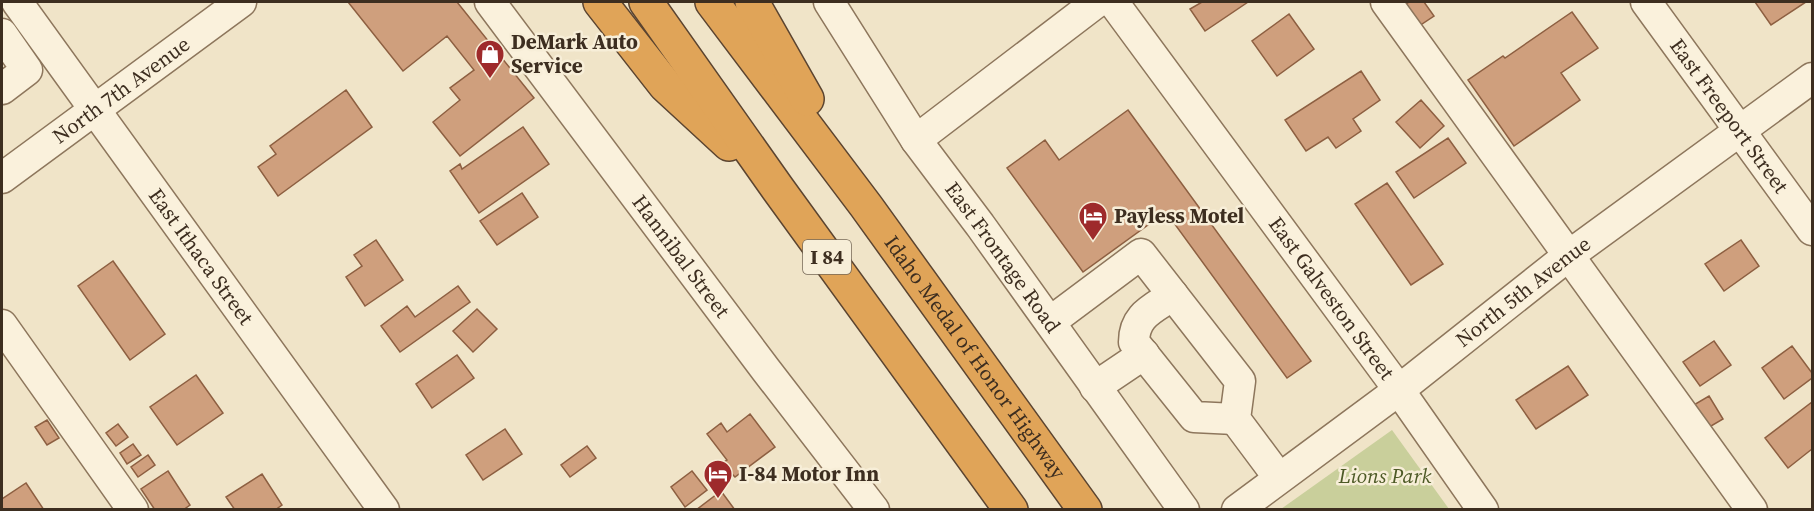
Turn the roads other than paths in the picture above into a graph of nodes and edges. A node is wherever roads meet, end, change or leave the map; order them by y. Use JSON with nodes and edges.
{"nodes":[{"id":1,"x":17,"y":2,"type":"edge"},
{"id":2,"x":241,"y":2,"type":"edge"},
{"id":3,"x":490,"y":2,"type":"edge"},
{"id":4,"x":600,"y":2,"type":"edge"},
{"id":5,"x":646,"y":2,"type":"edge"},
{"id":6,"x":712,"y":2,"type":"edge"},
{"id":7,"x":752,"y":2,"type":"edge"},
{"id":8,"x":830,"y":2,"type":"edge"},
{"id":9,"x":1096,"y":2,"type":"edge"},
{"id":10,"x":1113,"y":2,"type":"edge"},
{"id":11,"x":1386,"y":2,"type":"edge"},
{"id":12,"x":1646,"y":2,"type":"edge"},
{"id":13,"x":2,"y":34,"type":"edge"},
{"id":14,"x":1812,"y":78,"type":"edge"},
{"id":15,"x":2,"y":89,"type":"edge"},
{"id":16,"x":95,"y":109,"type":"junction"},
{"id":17,"x":1740,"y":130,"type":"junction"},
{"id":18,"x":916,"y":140,"type":"junction"},
{"id":19,"x":2,"y":178,"type":"edge"},
{"id":20,"x":778,"y":189,"type":"junction"},
{"id":21,"x":866,"y":206,"type":"junction"},
{"id":22,"x":1812,"y":230,"type":"edge"},
{"id":23,"x":1568,"y":256,"type":"junction"},
{"id":24,"x":1173,"y":295,"type":"junction"},
{"id":25,"x":1050,"y":322,"type":"junction"},
{"id":26,"x":2,"y":325,"type":"edge"},
{"id":27,"x":1144,"y":354,"type":"junction"},
{"id":28,"x":1095,"y":387,"type":"junction"},
{"id":29,"x":1399,"y":390,"type":"junction"},
{"id":30,"x":1235,"y":419,"type":"junction"},
{"id":31,"x":1279,"y":478,"type":"junction"},
{"id":32,"x":133,"y":510,"type":"edge"},
{"id":33,"x":384,"y":510,"type":"edge"},
{"id":34,"x":874,"y":510,"type":"edge"},
{"id":35,"x":1011,"y":510,"type":"edge"},
{"id":36,"x":1085,"y":510,"type":"edge"},
{"id":37,"x":1184,"y":510,"type":"edge"},
{"id":38,"x":1237,"y":510,"type":"edge"},
{"id":39,"x":1483,"y":510,"type":"edge"},
{"id":40,"x":1752,"y":510,"type":"edge"}],
"edges":[{"from":1,"to":16,"type":"street","name":"East Ithaca Street"},
{"from":2,"to":16,"type":"street","name":"North 7th Avenue"},
{"from":3,"to":34,"type":"street","name":"Hannibal Street"},
{"from":4,"to":20,"type":"highway"},
{"from":5,"to":20,"type":"highway","number":"I 84"},
{"from":6,"to":21,"type":"highway"},
{"from":7,"to":21,"type":"highway"},
{"from":8,"to":18,"type":"street","name":"East Frontage Road"},
{"from":9,"to":18,"type":"street"},
{"from":10,"to":29,"type":"street","name":"East Galveston Street"},
{"from":11,"to":23,"type":"street"},
{"from":12,"to":17,"type":"street","name":"East Freeport Street"},
{"from":13,"to":15,"type":"street"},
{"from":14,"to":17,"type":"street","name":"North 5th Avenue"},
{"from":16,"to":19,"type":"street","name":"North 7th Avenue"},
{"from":16,"to":33,"type":"street","name":"East Ithaca Street"},
{"from":17,"to":22,"type":"street","name":"East Freeport Street"},
{"from":17,"to":23,"type":"street","name":"North 5th Avenue"},
{"from":18,"to":25,"type":"street","name":"East Frontage Road"},
{"from":20,"to":35,"type":"highway","number":"I 84"},
{"from":21,"to":36,"type":"highway","name":"Idaho Medal of Honor Highway"},
{"from":23,"to":29,"type":"street","name":"North 5th Avenue"},
{"from":23,"to":40,"type":"street"},
{"from":24,"to":25,"type":"street"},
{"from":24,"to":27,"type":"street"},
{"from":24,"to":30,"type":"street"},
{"from":25,"to":28,"type":"street","name":"East Frontage Road"},
{"from":26,"to":32,"type":"street"},
{"from":27,"to":28,"type":"street"},
{"from":27,"to":30,"type":"street"},
{"from":28,"to":37,"type":"street","name":"East Frontage Road"},
{"from":29,"to":31,"type":"street","name":"North 5th Avenue"},
{"from":29,"to":39,"type":"street","name":"East Galveston Street"},
{"from":30,"to":31,"type":"street"},
{"from":31,"to":38,"type":"street","name":"North 5th Avenue"}]}
